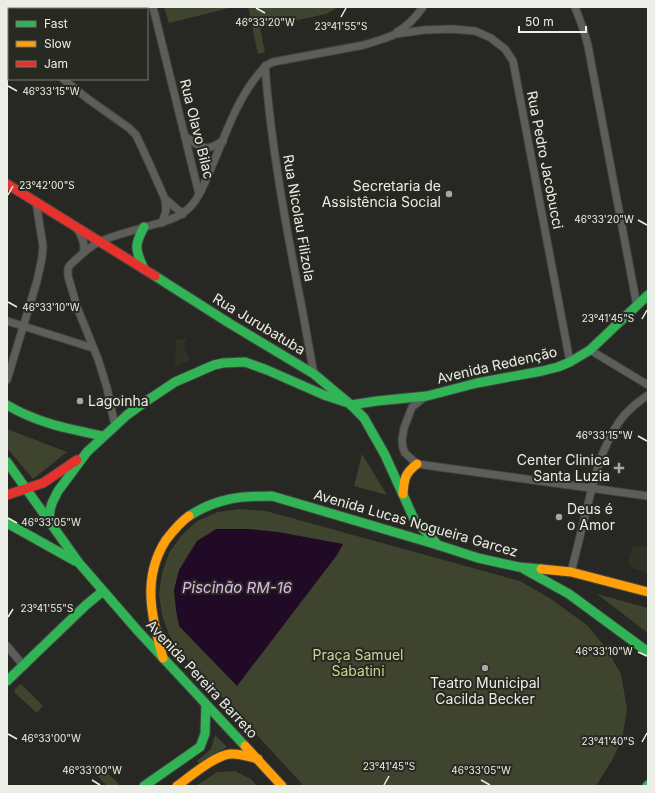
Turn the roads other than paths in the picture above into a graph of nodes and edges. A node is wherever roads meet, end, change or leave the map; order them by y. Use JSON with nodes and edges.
{"nodes":[{"id":1,"x":153,"y":7,"type":"edge"},
{"id":2,"x":423,"y":7,"type":"edge"},
{"id":3,"x":575,"y":7,"type":"edge"},
{"id":4,"x":415,"y":18,"type":"junction"},
{"id":5,"x":424,"y":30,"type":"junction"},
{"id":6,"x":396,"y":34,"type":"junction"},
{"id":7,"x":265,"y":66,"type":"junction"},
{"id":8,"x":64,"y":80,"type":"edge"},
{"id":9,"x":185,"y":136,"type":"junction"},
{"id":10,"x":223,"y":141,"type":"junction"},
{"id":11,"x":7,"y":184,"type":"edge"},
{"id":12,"x":199,"y":194,"type":"junction"},
{"id":13,"x":165,"y":199,"type":"junction"},
{"id":14,"x":36,"y":202,"type":"junction"},
{"id":15,"x":183,"y":214,"type":"junction"},
{"id":16,"x":162,"y":223,"type":"junction"},
{"id":17,"x":76,"y":226,"type":"junction"},
{"id":18,"x":144,"y":227,"type":"junction"},
{"id":19,"x":100,"y":241,"type":"junction"},
{"id":20,"x":84,"y":253,"type":"junction"},
{"id":21,"x":144,"y":270,"type":"junction"},
{"id":22,"x":648,"y":294,"type":"edge"},
{"id":23,"x":637,"y":306,"type":"junction"},
{"id":24,"x":7,"y":322,"type":"edge"},
{"id":25,"x":23,"y":326,"type":"junction"},
{"id":26,"x":92,"y":348,"type":"junction"},
{"id":27,"x":590,"y":350,"type":"junction"},
{"id":28,"x":570,"y":362,"type":"junction"},
{"id":29,"x":314,"y":374,"type":"junction"},
{"id":30,"x":7,"y":380,"type":"edge"},
{"id":31,"x":648,"y":385,"type":"edge"},
{"id":32,"x":648,"y":395,"type":"edge"},
{"id":33,"x":427,"y":396,"type":"junction"},
{"id":34,"x":7,"y":405,"type":"edge"},
{"id":35,"x":351,"y":405,"type":"junction"},
{"id":36,"x":115,"y":426,"type":"junction"},
{"id":37,"x":103,"y":436,"type":"junction"},
{"id":38,"x":87,"y":452,"type":"junction"},
{"id":39,"x":7,"y":462,"type":"edge"},
{"id":40,"x":417,"y":464,"type":"junction"},
{"id":41,"x":11,"y":470,"type":"edge"},
{"id":42,"x":592,"y":488,"type":"junction"},
{"id":43,"x":26,"y":489,"type":"junction"},
{"id":44,"x":7,"y":495,"type":"edge"},
{"id":45,"x":403,"y":495,"type":"junction"},
{"id":46,"x":648,"y":496,"type":"edge"},
{"id":47,"x":49,"y":522,"type":"junction"},
{"id":48,"x":7,"y":523,"type":"edge"},
{"id":49,"x":438,"y":545,"type":"junction"},
{"id":50,"x":79,"y":563,"type":"junction"},
{"id":51,"x":519,"y":567,"type":"junction"},
{"id":52,"x":571,"y":572,"type":"junction"},
{"id":53,"x":103,"y":591,"type":"junction"},
{"id":54,"x":648,"y":592,"type":"edge"},
{"id":55,"x":7,"y":646,"type":"edge"},
{"id":56,"x":648,"y":652,"type":"edge"},
{"id":57,"x":164,"y":658,"type":"junction"},
{"id":58,"x":23,"y":664,"type":"junction"},
{"id":59,"x":7,"y":681,"type":"edge"},
{"id":60,"x":206,"y":705,"type":"junction"},
{"id":61,"x":258,"y":760,"type":"junction"},
{"id":62,"x":144,"y":786,"type":"edge"},
{"id":63,"x":177,"y":786,"type":"edge"},
{"id":64,"x":282,"y":786,"type":"edge"}],
"edges":[{"from":1,"to":9,"type":"street","name":"Rua Olavo Bilac"},
{"from":2,"to":4,"type":"street"},
{"from":3,"to":23,"type":"street"},
{"from":4,"to":5,"type":"street"},
{"from":4,"to":6,"type":"street"},
{"from":5,"to":6,"type":"street","name":"Rua Pedro Jacobucci"},
{"from":5,"to":28,"type":"street","name":"Rua Pedro Jacobucci"},
{"from":6,"to":7,"type":"street","name":"Rua Pedro Jacobucci"},
{"from":7,"to":10,"type":"street"},
{"from":7,"to":29,"type":"street","name":"Rua Nicolau Filizola"},
{"from":8,"to":13,"type":"street"},
{"from":9,"to":10,"type":"street"},
{"from":9,"to":12,"type":"street","name":"Rua Olavo Bilac"},
{"from":10,"to":12,"type":"street"},
{"from":11,"to":14,"type":"main road","name":"Rua Jurubatuba"},
{"from":12,"to":15,"type":"street","name":"Rua Olavo Bilac"},
{"from":13,"to":15,"type":"street"},
{"from":13,"to":16,"type":"street"},
{"from":14,"to":17,"type":"main road","name":"Rua Jurubatuba"},
{"from":14,"to":25,"type":"street"},
{"from":15,"to":16,"type":"street","name":"Rua Olavo Bilac"},
{"from":16,"to":18,"type":"street","name":"Rua Olavo Bilac"},
{"from":17,"to":19,"type":"main road","name":"Rua Jurubatuba"},
{"from":17,"to":20,"type":"street"},
{"from":18,"to":19,"type":"street","name":"Rua Olavo Bilac"},
{"from":18,"to":21,"type":"main road"},
{"from":19,"to":20,"type":"street","name":"Rua Olavo Bilac"},
{"from":19,"to":21,"type":"main road","name":"Rua Jurubatuba"},
{"from":20,"to":26,"type":"street","name":"Rua Olavo Bilac"},
{"from":21,"to":29,"type":"main road","name":"Rua Jurubatuba"},
{"from":22,"to":23,"type":"main road","name":"Avenida Redenção"},
{"from":23,"to":27,"type":"main road","name":"Avenida Redenção"},
{"from":24,"to":25,"type":"street"},
{"from":25,"to":26,"type":"street"},
{"from":25,"to":30,"type":"street"},
{"from":26,"to":36,"type":"street","name":"Rua Olavo Bilac"},
{"from":27,"to":28,"type":"main road","name":"Avenida Redenção"},
{"from":27,"to":31,"type":"street"},
{"from":28,"to":33,"type":"main road","name":"Avenida Redenção"},
{"from":29,"to":35,"type":"main road","name":"Rua Jurubatuba"},
{"from":32,"to":42,"type":"street"},
{"from":33,"to":35,"type":"main road","name":"Avenida Redenção"},
{"from":33,"to":40,"type":"street"},
{"from":34,"to":37,"type":"main road"},
{"from":35,"to":36,"type":"main road"},
{"from":35,"to":45,"type":"main road","name":"Rua Jurubatuba"},
{"from":36,"to":37,"type":"main road"},
{"from":37,"to":38,"type":"main road"},
{"from":38,"to":43,"type":"main road"},
{"from":38,"to":47,"type":"main road"},
{"from":39,"to":41,"type":"main road","name":"Avenida Pereira Barreto"},
{"from":40,"to":42,"type":"street"},
{"from":40,"to":45,"type":"main road"},
{"from":41,"to":43,"type":"main road","name":"Avenida Pereira Barreto"},
{"from":42,"to":46,"type":"street"},
{"from":42,"to":52,"type":"street"},
{"from":43,"to":44,"type":"main road"},
{"from":43,"to":47,"type":"main road","name":"Avenida Pereira Barreto"},
{"from":45,"to":49,"type":"main road","name":"Rua Jurubatuba"},
{"from":47,"to":50,"type":"main road","name":"Avenida Pereira Barreto"},
{"from":48,"to":50,"type":"main road"},
{"from":49,"to":51,"type":"main road","name":"Avenida Lucas Nogueira Garcez"},
{"from":49,"to":57,"type":"main road","name":"Avenida Lucas Nogueira Garcez"},
{"from":50,"to":53,"type":"main road","name":"Avenida Pereira Barreto"},
{"from":51,"to":52,"type":"main road","name":"Avenida Lucas Nogueira Garcez"},
{"from":51,"to":56,"type":"main road"},
{"from":52,"to":54,"type":"main road","name":"Avenida Lucas Nogueira Garcez"},
{"from":53,"to":57,"type":"main road","name":"Avenida Pereira Barreto"},
{"from":53,"to":58,"type":"main road"},
{"from":55,"to":58,"type":"street"},
{"from":57,"to":60,"type":"main road","name":"Avenida Pereira Barreto"},
{"from":58,"to":59,"type":"main road"},
{"from":60,"to":61,"type":"main road","name":"Avenida Pereira Barreto"},
{"from":60,"to":62,"type":"main road"},
{"from":61,"to":63,"type":"main road"},
{"from":61,"to":64,"type":"main road","name":"Avenida Pereira Barreto"}]}
